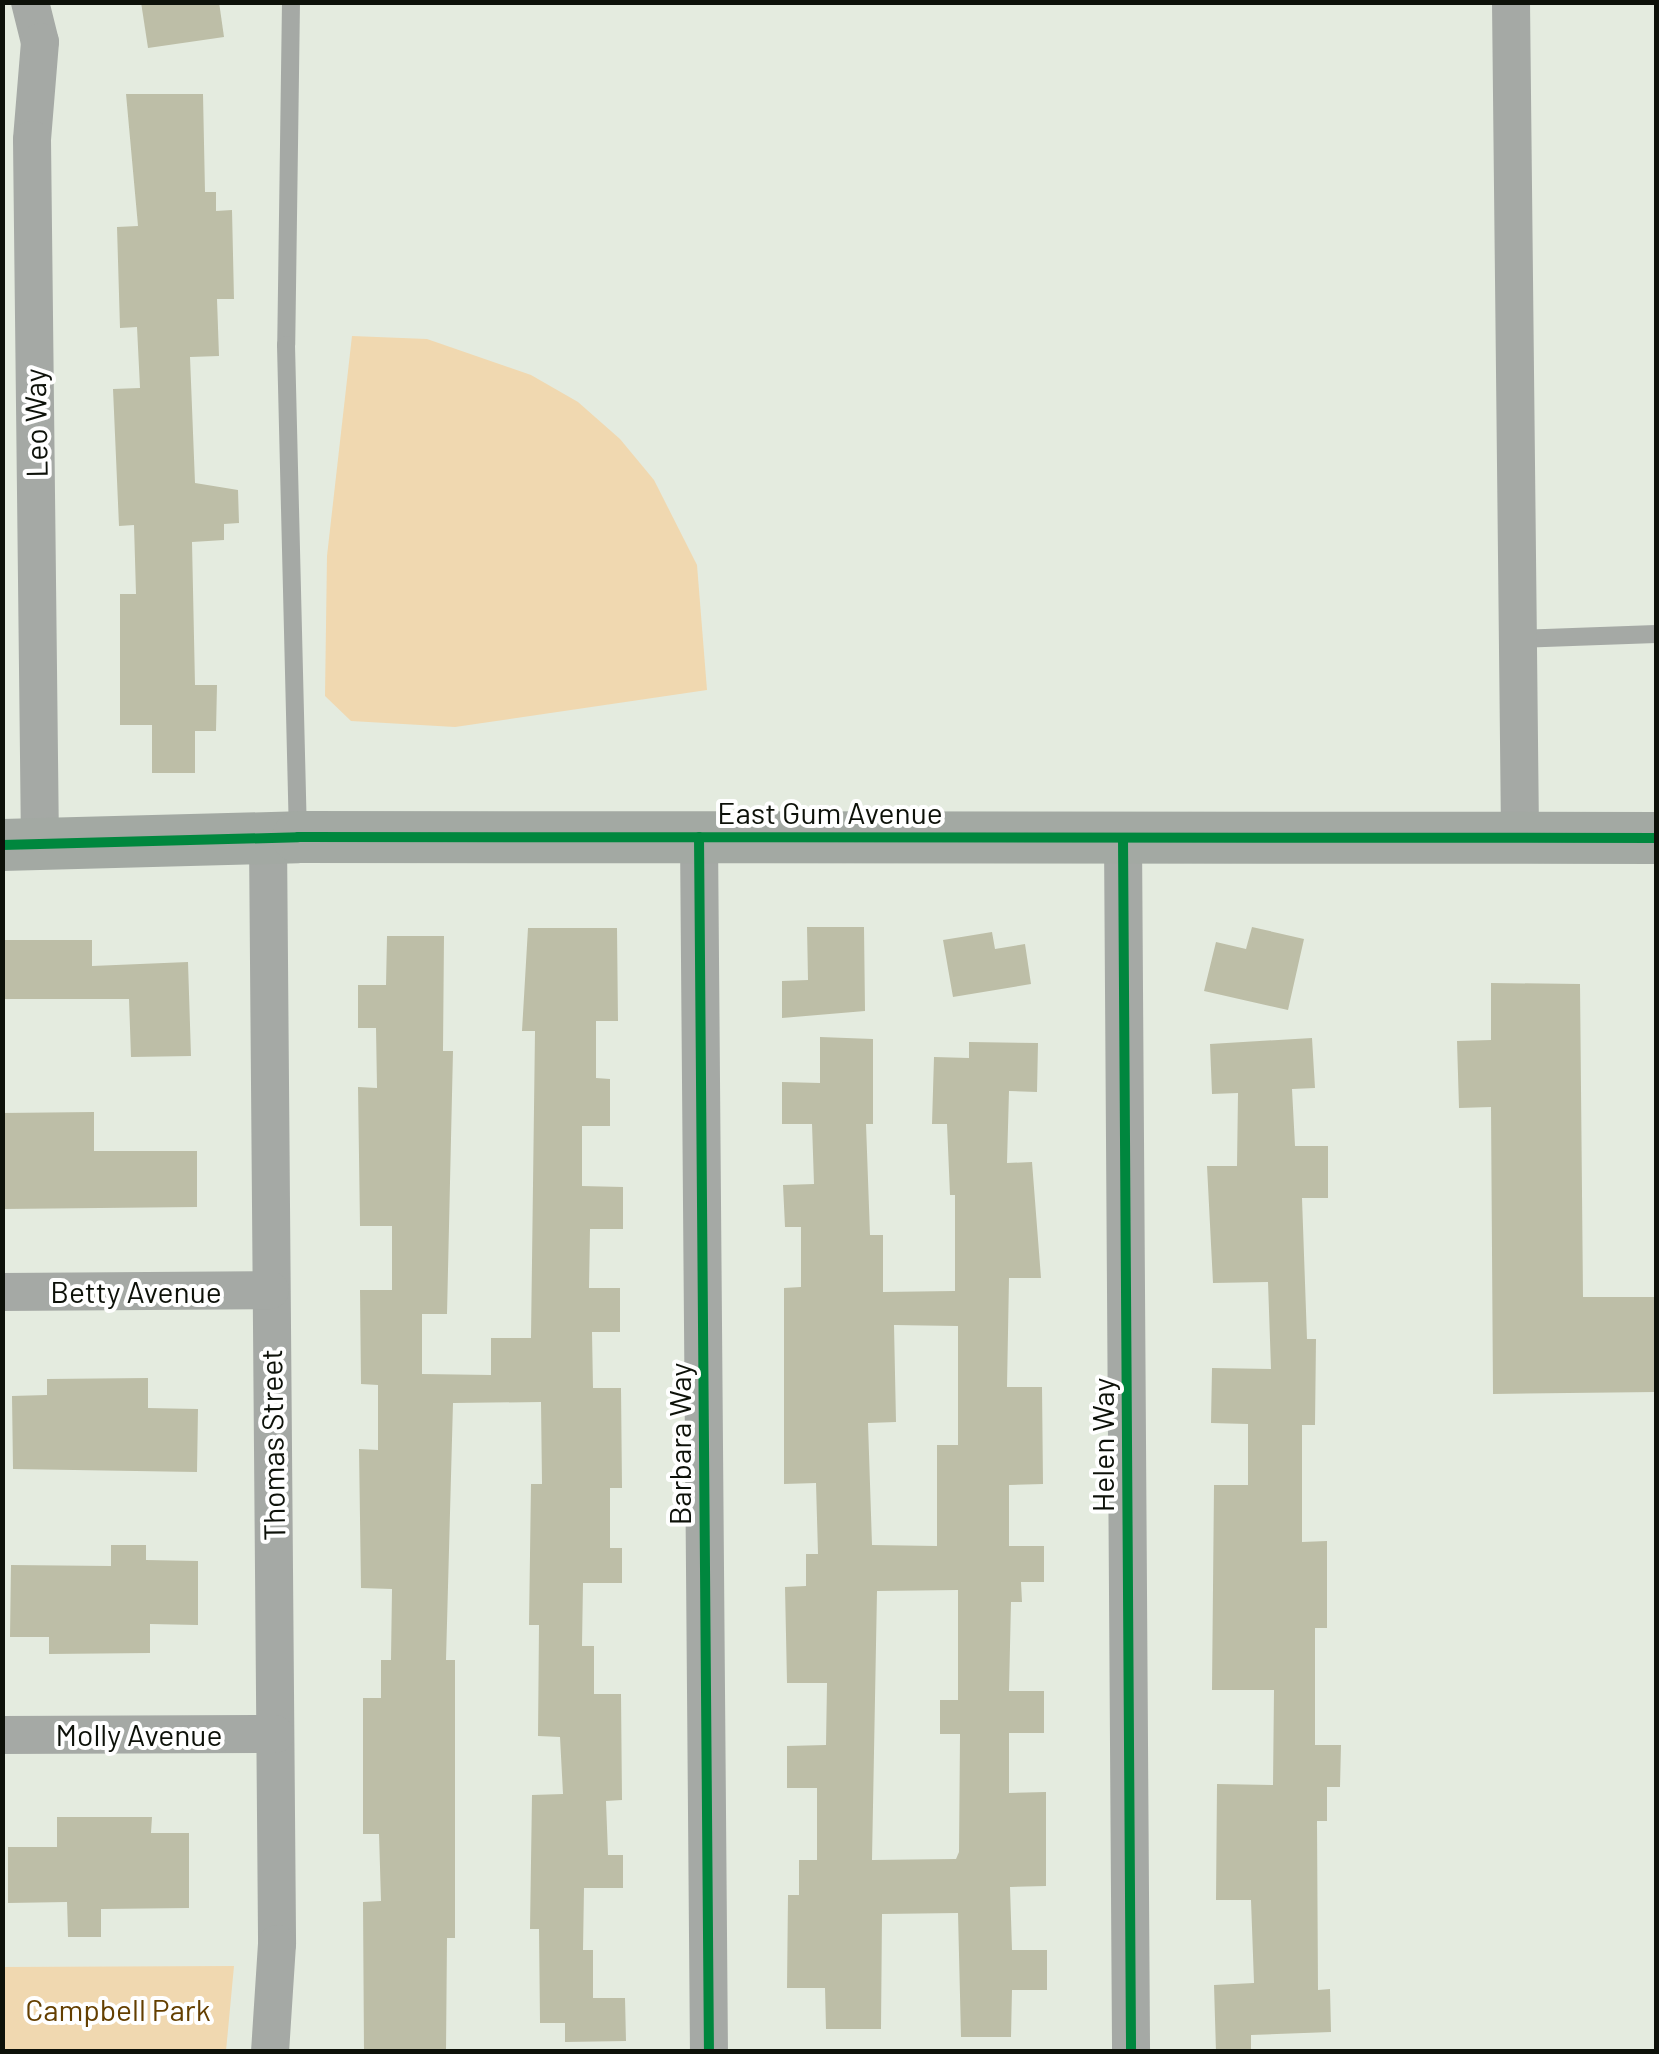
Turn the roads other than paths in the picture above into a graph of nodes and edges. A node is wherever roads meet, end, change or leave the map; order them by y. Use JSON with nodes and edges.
{"nodes":[{"id":1,"x":30,"y":2,"type":"edge"},
{"id":2,"x":290,"y":2,"type":"edge"},
{"id":3,"x":1511,"y":2,"type":"edge"},
{"id":4,"x":1656,"y":634,"type":"edge"},
{"id":5,"x":1518,"y":639,"type":"junction"},
{"id":6,"x":699,"y":837,"type":"junction"},
{"id":7,"x":283,"y":838,"type":"junction"},
{"id":8,"x":1123,"y":838,"type":"junction"},
{"id":9,"x":1656,"y":838,"type":"edge"},
{"id":10,"x":1520,"y":840,"type":"junction"},
{"id":11,"x":21,"y":844,"type":"edge"},
{"id":12,"x":270,"y":1290,"type":"junction"},
{"id":13,"x":2,"y":1292,"type":"edge"},
{"id":14,"x":275,"y":1734,"type":"junction"},
{"id":15,"x":2,"y":1735,"type":"edge"},
{"id":16,"x":273,"y":2043,"type":"edge"},
{"id":17,"x":708,"y":2052,"type":"edge"},
{"id":18,"x":1132,"y":2052,"type":"edge"}],
"edges":[{"from":1,"to":11,"type":"street","name":"Leo Way"},
{"from":2,"to":7,"type":"lane"},
{"from":3,"to":5,"type":"street"},
{"from":4,"to":5,"type":"lane"},
{"from":5,"to":10,"type":"street"},
{"from":6,"to":7,"type":"street","name":"East Gum Avenue"},
{"from":6,"to":8,"type":"street","name":"East Gum Avenue"},
{"from":6,"to":17,"type":"street","name":"Barbara Way"},
{"from":7,"to":11,"type":"street","name":"East Gum Avenue"},
{"from":7,"to":12,"type":"street","name":"Thomas Street"},
{"from":8,"to":10,"type":"street","name":"East Gum Avenue"},
{"from":8,"to":18,"type":"street","name":"Helen Way"},
{"from":9,"to":10,"type":"street","name":"East Gum Avenue"},
{"from":12,"to":13,"type":"street","name":"Betty Avenue"},
{"from":12,"to":14,"type":"street","name":"Thomas Street"},
{"from":14,"to":15,"type":"street","name":"Molly Avenue"},
{"from":14,"to":16,"type":"street","name":"Thomas Street"}]}
